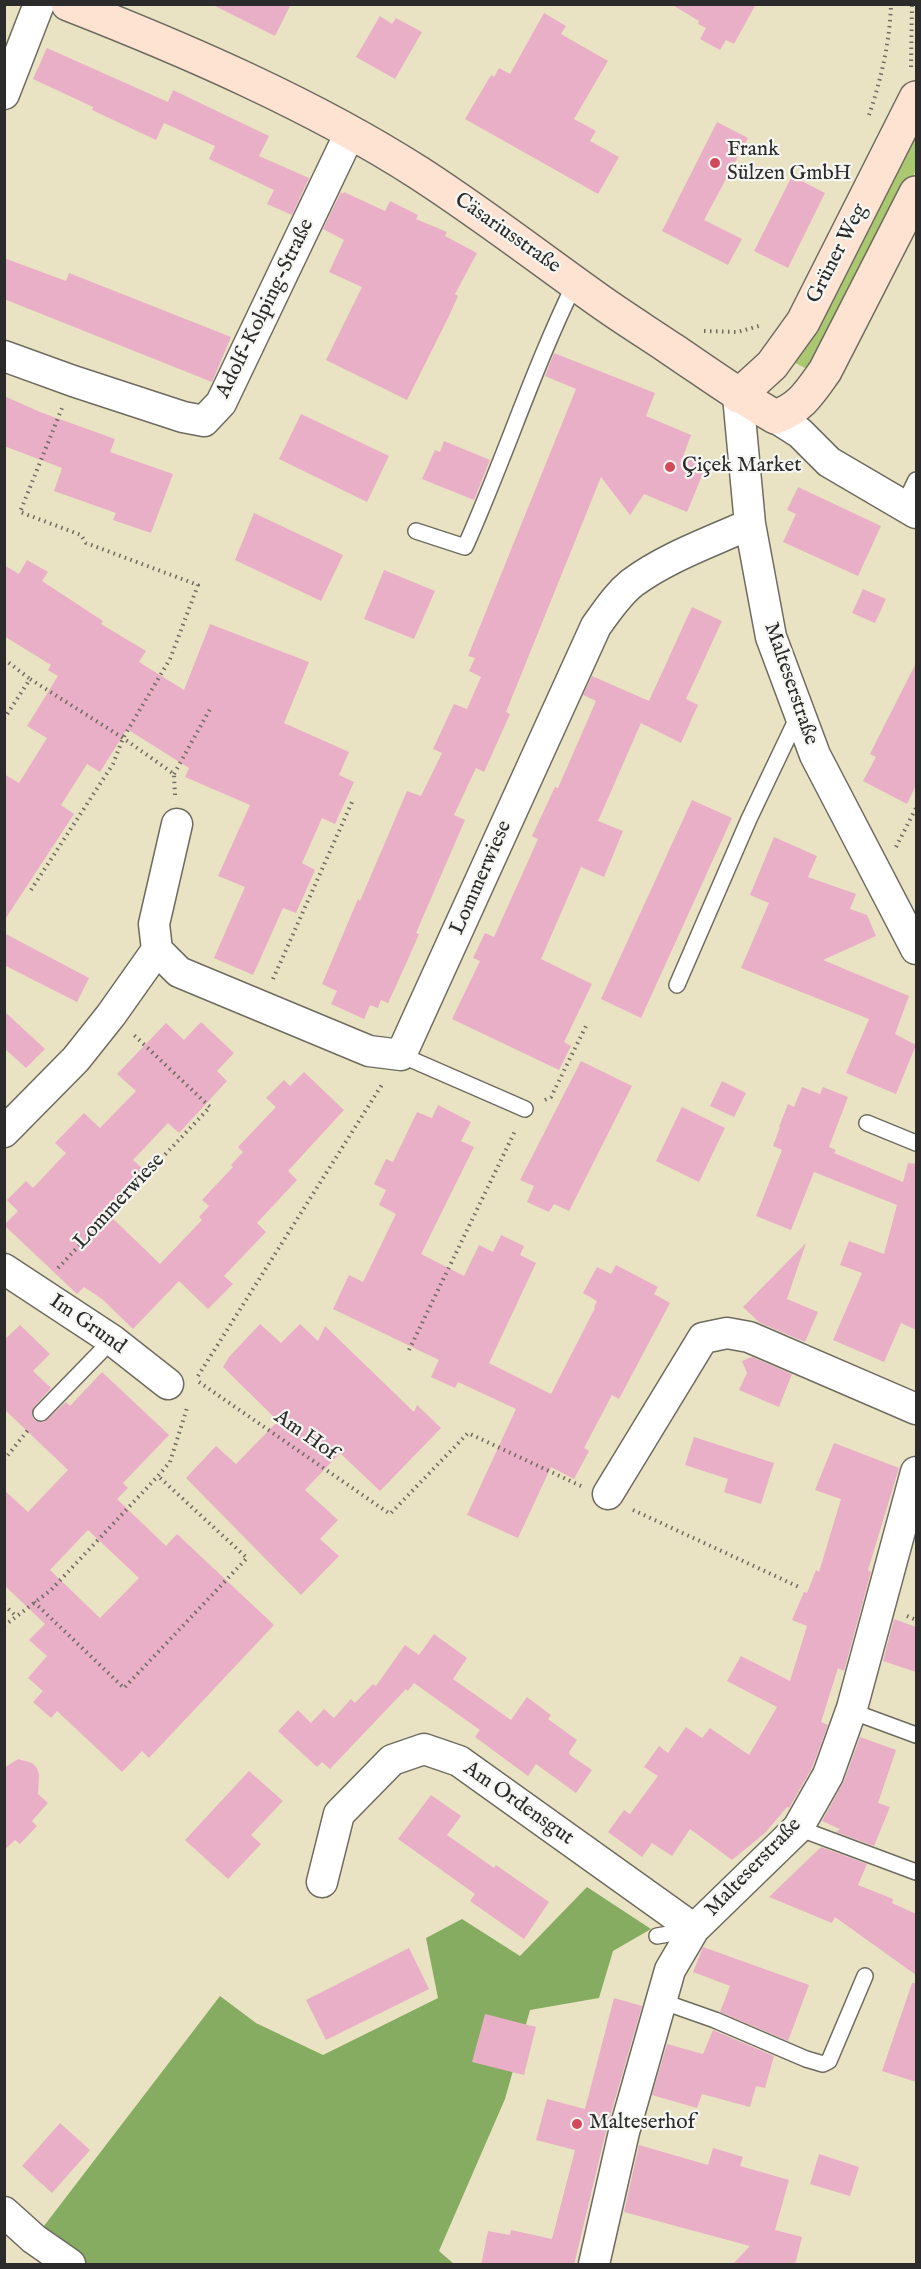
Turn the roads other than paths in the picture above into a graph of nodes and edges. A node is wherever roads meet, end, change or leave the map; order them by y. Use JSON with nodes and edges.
{"nodes":[{"id":1,"x":39,"y":4,"type":"edge"},
{"id":2,"x":68,"y":4,"type":"edge"},
{"id":3,"x":4,"y":94,"type":"edge"},
{"id":4,"x":916,"y":98,"type":"edge"},
{"id":5,"x":351,"y":133,"type":"junction"},
{"id":6,"x":916,"y":193,"type":"edge"},
{"id":7,"x":575,"y":283,"type":"junction"},
{"id":8,"x":4,"y":356,"type":"edge"},
{"id":9,"x":738,"y":396,"type":"junction"},
{"id":10,"x":775,"y":417,"type":"junction"},
{"id":11,"x":912,"y":500,"type":"edge"},
{"id":12,"x":750,"y":524,"type":"junction"},
{"id":13,"x":416,"y":531,"type":"dead end"},
{"id":14,"x":799,"y":714,"type":"junction"},
{"id":15,"x":177,"y":824,"type":"road end"},
{"id":16,"x":916,"y":949,"type":"edge"},
{"id":17,"x":157,"y":950,"type":"junction"},
{"id":18,"x":677,"y":985,"type":"dead end"},
{"id":19,"x":401,"y":1054,"type":"junction"},
{"id":20,"x":525,"y":1109,"type":"road end"},
{"id":21,"x":867,"y":1123,"type":"dead end"},
{"id":22,"x":4,"y":1132,"type":"edge"},
{"id":23,"x":916,"y":1143,"type":"edge"},
{"id":24,"x":4,"y":1269,"type":"edge"},
{"id":25,"x":112,"y":1340,"type":"junction"},
{"id":26,"x":186,"y":1389,"type":"road end"},
{"id":27,"x":916,"y":1408,"type":"edge"},
{"id":28,"x":41,"y":1413,"type":"road end"},
{"id":29,"x":916,"y":1472,"type":"edge"},
{"id":30,"x":608,"y":1494,"type":"dead end"},
{"id":31,"x":909,"y":1524,"type":"edge"},
{"id":32,"x":851,"y":1711,"type":"junction"},
{"id":33,"x":916,"y":1735,"type":"edge"},
{"id":34,"x":798,"y":1828,"type":"junction"},
{"id":35,"x":916,"y":1872,"type":"edge"},
{"id":36,"x":322,"y":1881,"type":"dead end"},
{"id":37,"x":694,"y":1929,"type":"junction"},
{"id":38,"x":657,"y":1936,"type":"dead end"},
{"id":39,"x":865,"y":1976,"type":"dead end"},
{"id":40,"x":662,"y":2001,"type":"junction"},
{"id":41,"x":4,"y":2212,"type":"edge"},
{"id":42,"x":70,"y":2265,"type":"edge"},
{"id":43,"x":594,"y":2265,"type":"edge"}],
"edges":[{"from":1,"to":3,"type":"street"},
{"from":2,"to":5,"type":"main road","name":"Cäsariusstraße"},
{"from":4,"to":9,"type":"main road","name":"Grüner Weg"},
{"from":5,"to":7,"type":"main road","name":"Cäsariusstraße"},
{"from":5,"to":8,"type":"street","name":"Adolf-Kolping-Straße"},
{"from":6,"to":10,"type":"main road","name":"Grüner Weg"},
{"from":7,"to":9,"type":"main road","name":"Cäsariusstraße"},
{"from":7,"to":13,"type":"lane"},
{"from":9,"to":10,"type":"main road","name":"Cäsariusstraße"},
{"from":9,"to":12,"type":"street","name":"Malteserstraße"},
{"from":10,"to":11,"type":"street","name":"Cäsariusstraße"},
{"from":12,"to":14,"type":"street","name":"Malteserstraße"},
{"from":12,"to":19,"type":"street","name":"Lommerwiese"},
{"from":14,"to":16,"type":"street","name":"Malteserstraße"},
{"from":14,"to":18,"type":"lane"},
{"from":15,"to":17,"type":"street"},
{"from":17,"to":19,"type":"street"},
{"from":17,"to":22,"type":"street"},
{"from":19,"to":20,"type":"lane"},
{"from":21,"to":23,"type":"lane"},
{"from":24,"to":25,"type":"street","name":"Im Grund"},
{"from":25,"to":26,"type":"street","name":"Im Grund"},
{"from":25,"to":28,"type":"lane"},
{"from":27,"to":30,"type":"street"},
{"from":29,"to":31,"type":"street","name":"Malteserstraße"},
{"from":31,"to":32,"type":"street","name":"Malteserstraße"},
{"from":32,"to":33,"type":"lane"},
{"from":32,"to":34,"type":"street","name":"Malteserstraße"},
{"from":34,"to":35,"type":"lane"},
{"from":34,"to":37,"type":"street","name":"Malteserstraße"},
{"from":36,"to":37,"type":"street","name":"Am Ordensgut"},
{"from":37,"to":38,"type":"lane"},
{"from":37,"to":40,"type":"street","name":"Malteserstraße"},
{"from":39,"to":40,"type":"lane"},
{"from":40,"to":43,"type":"street","name":"Malteserstraße"},
{"from":41,"to":42,"type":"street"}]}
